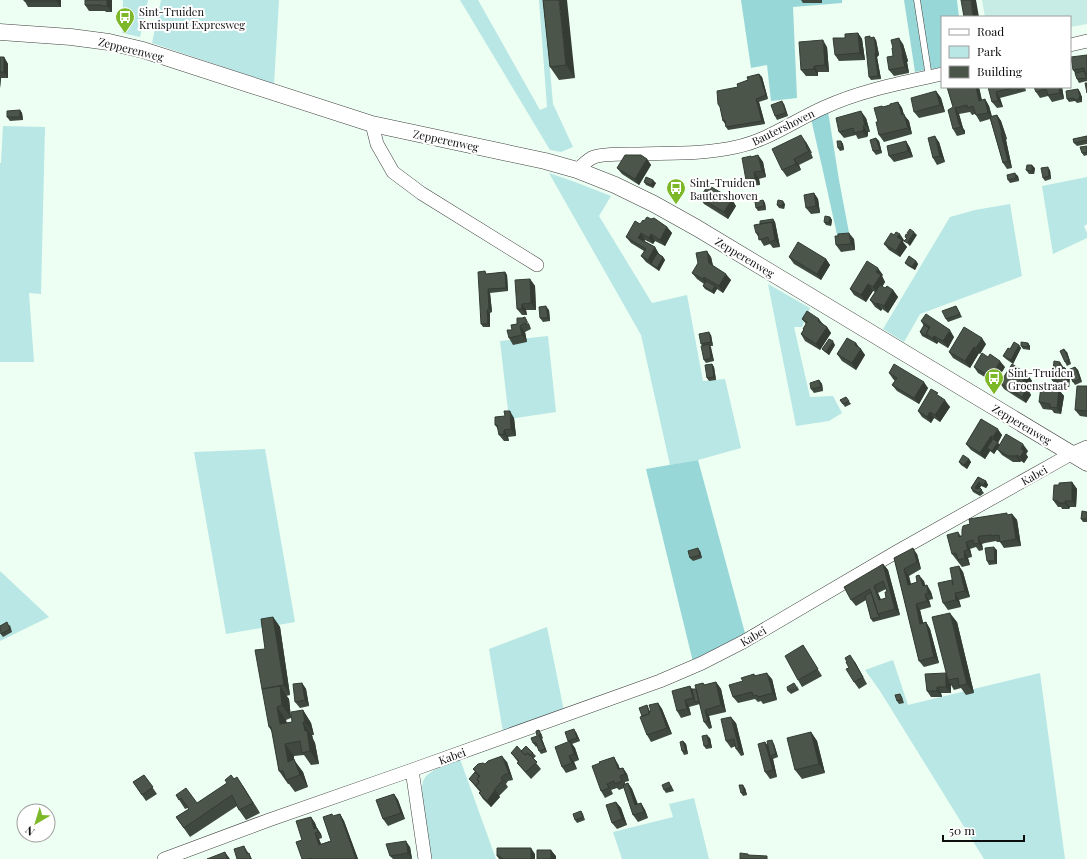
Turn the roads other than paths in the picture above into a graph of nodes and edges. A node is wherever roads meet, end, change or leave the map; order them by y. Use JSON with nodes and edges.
{"nodes":[{"id":1,"x":917,"y":0,"type":"edge"},
{"id":2,"x":0,"y":32,"type":"edge"},
{"id":3,"x":1087,"y":41,"type":"edge"},
{"id":4,"x":1071,"y":45,"type":"edge"},
{"id":5,"x":941,"y":74,"type":"edge"},
{"id":6,"x":929,"y":77,"type":"junction"},
{"id":7,"x":372,"y":124,"type":"junction"},
{"id":8,"x":577,"y":170,"type":"junction"},
{"id":9,"x":537,"y":265,"type":"dead end"},
{"id":10,"x":1087,"y":447,"type":"edge"},
{"id":11,"x":1071,"y":454,"type":"junction"},
{"id":12,"x":1087,"y":463,"type":"edge"},
{"id":13,"x":412,"y":770,"type":"junction"},
{"id":14,"x":164,"y":859,"type":"edge"},
{"id":15,"x":425,"y":859,"type":"edge"}],
"edges":[{"from":1,"to":6,"type":"lane"},
{"from":2,"to":7,"type":"street","name":"Zepperenweg"},
{"from":3,"to":4,"type":"street"},
{"from":5,"to":6,"type":"street","name":"Bautershoven"},
{"from":6,"to":8,"type":"street","name":"Bautershoven"},
{"from":7,"to":8,"type":"street","name":"Zepperenweg"},
{"from":7,"to":9,"type":"street"},
{"from":8,"to":11,"type":"street","name":"Zepperenweg"},
{"from":10,"to":11,"type":"street","name":"Kabei"},
{"from":11,"to":12,"type":"street","name":"Zepperenweg"},
{"from":11,"to":13,"type":"street","name":"Kabei"},
{"from":13,"to":14,"type":"street","name":"Kabei"},
{"from":13,"to":15,"type":"street"}]}
